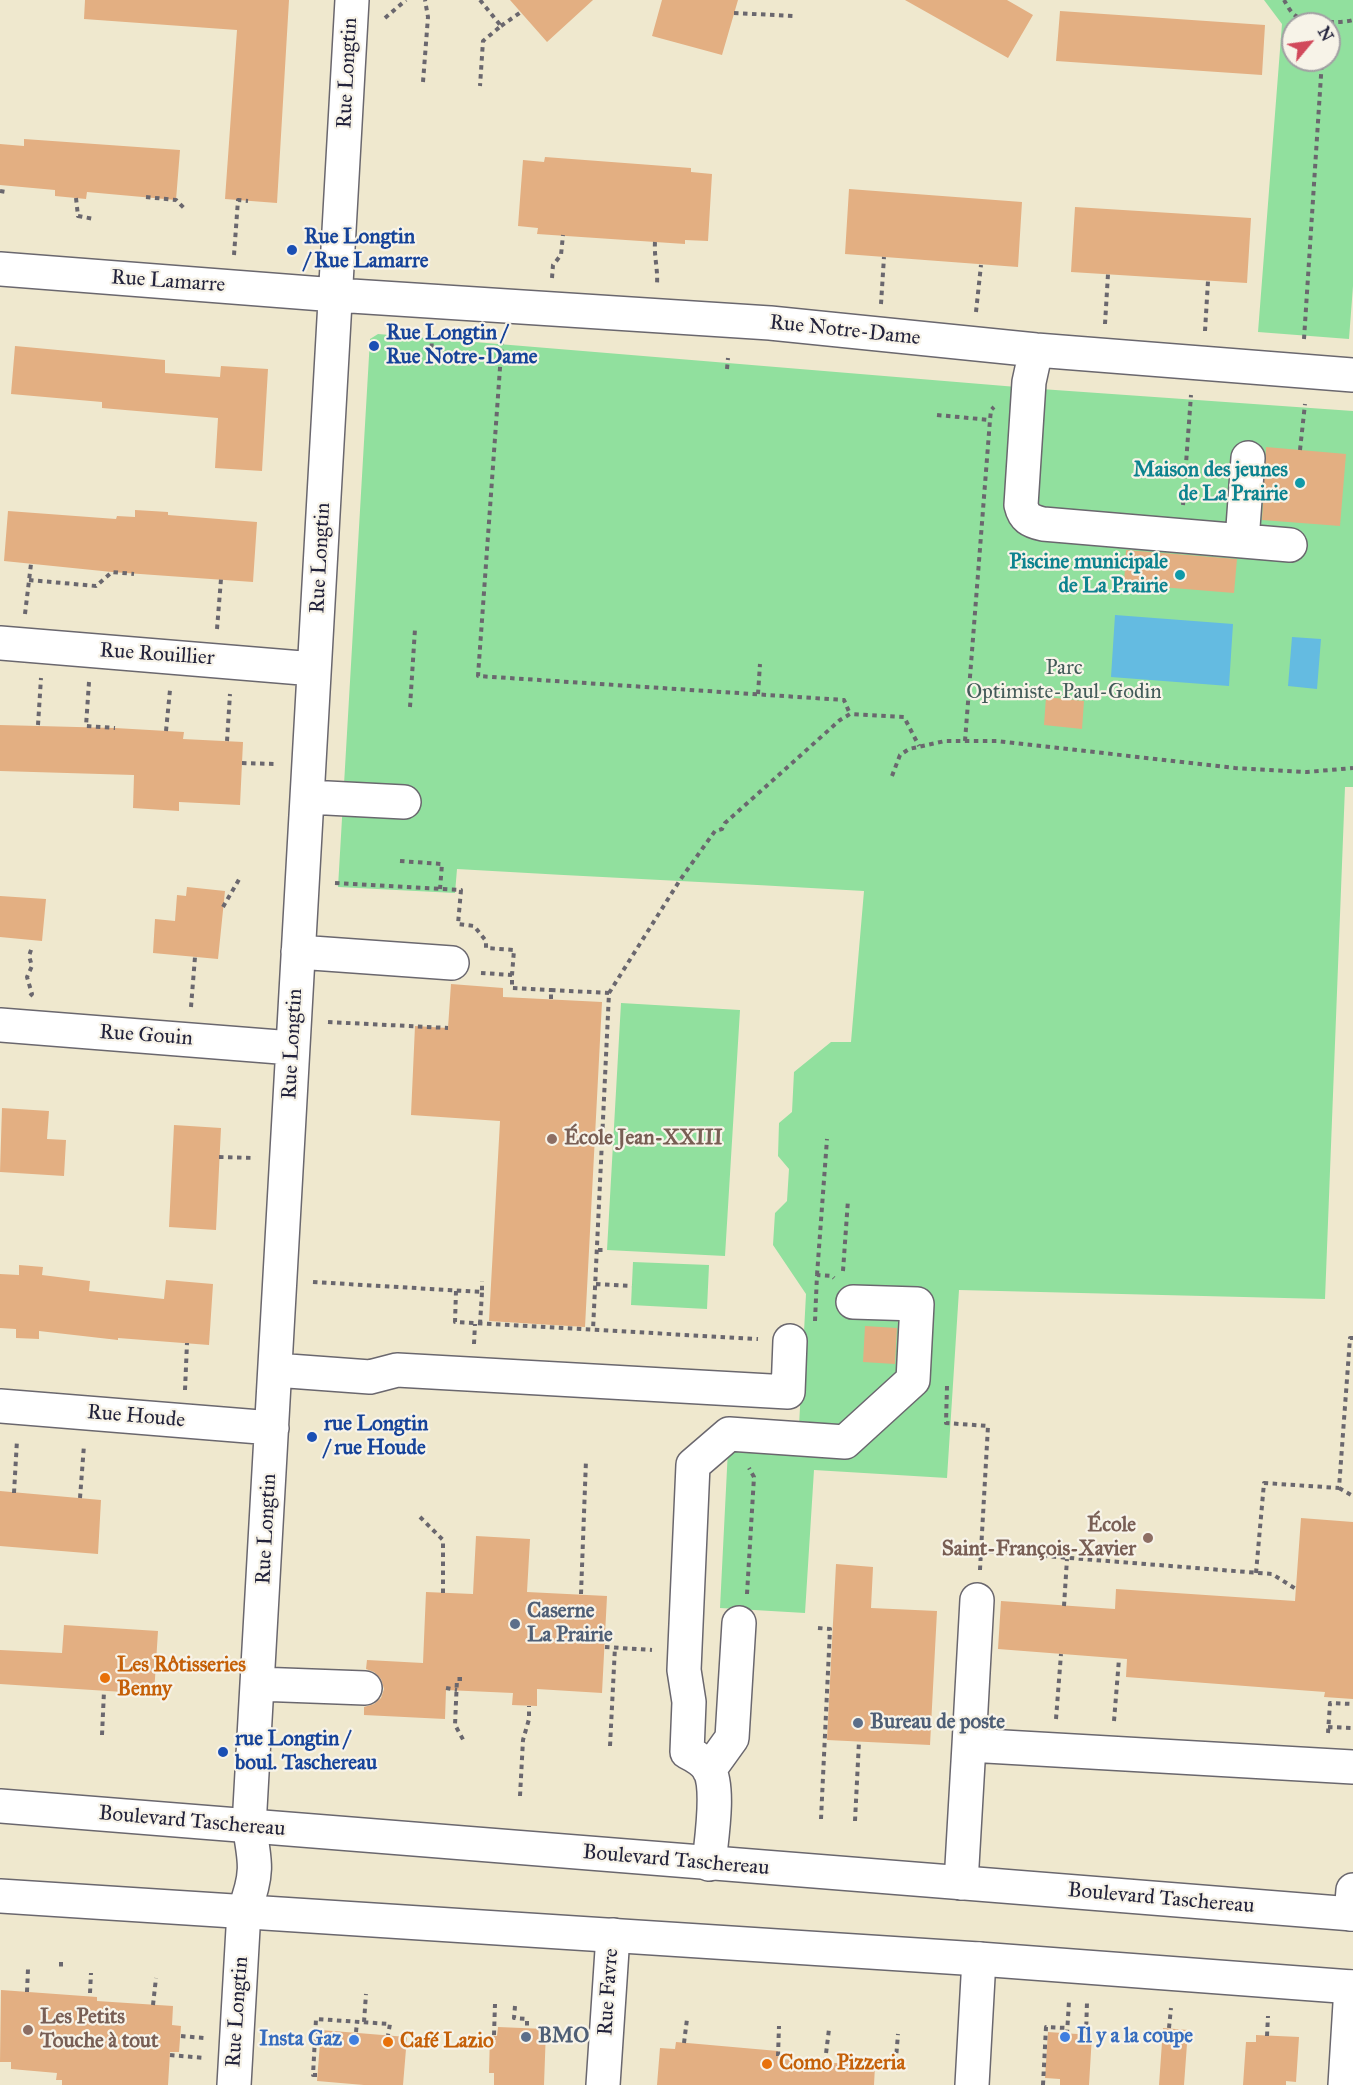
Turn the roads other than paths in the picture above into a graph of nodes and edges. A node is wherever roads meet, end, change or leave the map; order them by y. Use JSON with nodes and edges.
{"nodes":[{"id":1,"x":352,"y":0,"type":"edge"},
{"id":2,"x":0,"y":269,"type":"edge"},
{"id":3,"x":336,"y":295,"type":"junction"},
{"id":4,"x":1036,"y":350,"type":"junction"},
{"id":5,"x":1353,"y":375,"type":"edge"},
{"id":6,"x":1248,"y":458,"type":"dead end"},
{"id":7,"x":1242,"y":541,"type":"junction"},
{"id":8,"x":1290,"y":545,"type":"dead end"},
{"id":9,"x":0,"y":643,"type":"edge"},
{"id":10,"x":314,"y":669,"type":"junction"},
{"id":11,"x":308,"y":797,"type":"junction"},
{"id":12,"x":404,"y":802,"type":"dead end"},
{"id":13,"x":298,"y":952,"type":"junction"},
{"id":14,"x":452,"y":963,"type":"road end"},
{"id":15,"x":0,"y":1025,"type":"edge"},
{"id":16,"x":292,"y":1048,"type":"junction"},
{"id":17,"x":848,"y":1289,"type":"road end"},
{"id":18,"x":790,"y":1341,"type":"road end"},
{"id":19,"x":275,"y":1370,"type":"junction"},
{"id":20,"x":0,"y":1406,"type":"edge"},
{"id":21,"x":273,"y":1428,"type":"junction"},
{"id":22,"x":977,"y":1600,"type":"road end"},
{"id":23,"x":741,"y":1612,"type":"road end"},
{"id":24,"x":257,"y":1684,"type":"junction"},
{"id":25,"x":365,"y":1688,"type":"dead end"},
{"id":26,"x":969,"y":1745,"type":"junction"},
{"id":27,"x":1353,"y":1767,"type":"edge"},
{"id":28,"x":709,"y":1770,"type":"junction"},
{"id":29,"x":0,"y":1806,"type":"edge"},
{"id":30,"x":249,"y":1826,"type":"junction"},
{"id":31,"x":709,"y":1864,"type":"junction"},
{"id":32,"x":961,"y":1883,"type":"junction"},
{"id":33,"x":0,"y":1896,"type":"edge"},
{"id":34,"x":1352,"y":1906,"type":"edge"},
{"id":35,"x":244,"y":1911,"type":"junction"},
{"id":36,"x":613,"y":1935,"type":"junction"},
{"id":37,"x":979,"y":1959,"type":"junction"},
{"id":38,"x":1352,"y":1987,"type":"edge"},
{"id":39,"x":234,"y":2085,"type":"edge"},
{"id":40,"x":603,"y":2085,"type":"edge"},
{"id":41,"x":972,"y":2085,"type":"edge"},
{"id":42,"x":1345,"y":2085,"type":"edge"}],
"edges":[{"from":1,"to":3,"type":"street","name":"Rue Longtin"},
{"from":2,"to":3,"type":"street","name":"Rue Lamarre"},
{"from":3,"to":4,"type":"street","name":"Rue Notre-Dame"},
{"from":3,"to":10,"type":"street","name":"Rue Longtin"},
{"from":4,"to":5,"type":"street","name":"Rue Notre-Dame"},
{"from":4,"to":7,"type":"street"},
{"from":6,"to":7,"type":"street"},
{"from":7,"to":8,"type":"street"},
{"from":9,"to":10,"type":"street","name":"Rue Rouillier"},
{"from":10,"to":11,"type":"street","name":"Rue Longtin"},
{"from":11,"to":12,"type":"street"},
{"from":11,"to":13,"type":"street","name":"Rue Longtin"},
{"from":13,"to":14,"type":"street"},
{"from":13,"to":16,"type":"street","name":"Rue Longtin"},
{"from":15,"to":16,"type":"street","name":"Rue Gouin"},
{"from":16,"to":19,"type":"street","name":"Rue Longtin"},
{"from":17,"to":28,"type":"street"},
{"from":18,"to":19,"type":"street"},
{"from":19,"to":21,"type":"street","name":"Rue Longtin"},
{"from":20,"to":21,"type":"street","name":"Rue Houde"},
{"from":21,"to":24,"type":"street","name":"Rue Longtin"},
{"from":22,"to":26,"type":"street"},
{"from":23,"to":28,"type":"street"},
{"from":24,"to":25,"type":"street"},
{"from":24,"to":30,"type":"street","name":"Rue Longtin"},
{"from":26,"to":27,"type":"street"},
{"from":26,"to":32,"type":"street"},
{"from":28,"to":31,"type":"street"},
{"from":29,"to":30,"type":"street","name":"Boulevard Taschereau"},
{"from":30,"to":31,"type":"street","name":"Boulevard Taschereau"},
{"from":30,"to":35,"type":"street","name":"Rue Longtin"},
{"from":31,"to":32,"type":"street","name":"Boulevard Taschereau"},
{"from":32,"to":34,"type":"street","name":"Boulevard Taschereau"},
{"from":33,"to":35,"type":"street"},
{"from":35,"to":36,"type":"street"},
{"from":35,"to":39,"type":"street","name":"Rue Longtin"},
{"from":36,"to":37,"type":"street"},
{"from":36,"to":40,"type":"street","name":"Rue Favre"},
{"from":37,"to":38,"type":"street"},
{"from":37,"to":41,"type":"street"},
{"from":38,"to":42,"type":"street"}]}
